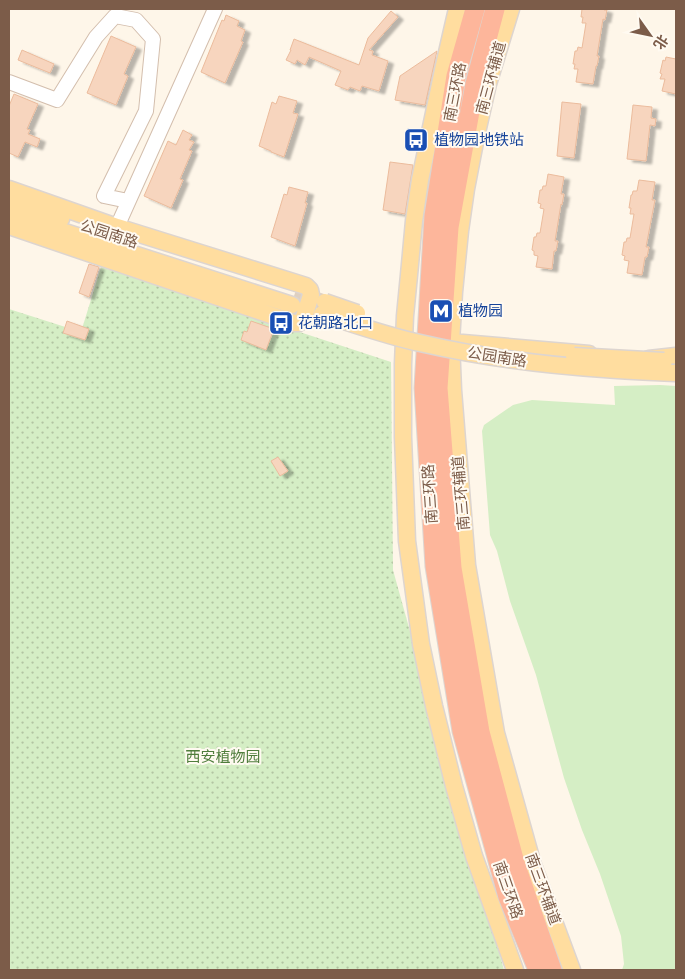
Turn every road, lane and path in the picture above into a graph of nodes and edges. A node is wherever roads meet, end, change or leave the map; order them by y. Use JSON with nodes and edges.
{"nodes":[{"id":1,"x":214,"y":9,"type":"edge"},
{"id":2,"x":457,"y":9,"type":"edge"},
{"id":3,"x":475,"y":9,"type":"edge"},
{"id":4,"x":495,"y":9,"type":"edge"},
{"id":5,"x":511,"y":9,"type":"edge"},
{"id":6,"x":9,"y":82,"type":"edge"},
{"id":7,"x":9,"y":189,"type":"edge"},
{"id":8,"x":128,"y":201,"type":"junction"},
{"id":9,"x":9,"y":202,"type":"edge"},
{"id":10,"x":9,"y":214,"type":"edge"},
{"id":11,"x":9,"y":226,"type":"edge"},
{"id":12,"x":117,"y":227,"type":"junction"},
{"id":13,"x":451,"y":347,"type":"junction"},
{"id":14,"x":676,"y":356,"type":"edge"},
{"id":15,"x":676,"y":362,"type":"edge"},
{"id":16,"x":676,"y":373,"type":"edge"},
{"id":17,"x":676,"y":377,"type":"edge"},
{"id":18,"x":514,"y":970,"type":"edge"},
{"id":19,"x":538,"y":970,"type":"edge"},
{"id":20,"x":552,"y":970,"type":"edge"},
{"id":21,"x":572,"y":970,"type":"edge"}],
"edges":[{"from":1,"to":8,"type":"street"},
{"from":2,"to":18,"type":"main road"},
{"from":3,"to":19,"type":"highway","name":"南三环路"},
{"from":4,"to":20,"type":"highway","name":"南三环路"},
{"from":5,"to":13,"type":"main road","name":"南三环辅道"},
{"from":6,"to":8,"type":"street"},
{"from":7,"to":12,"type":"main road"},
{"from":8,"to":12,"type":"street"},
{"from":9,"to":10,"type":"main road","name":"公园南路"},
{"from":11,"to":12,"type":"main road"},
{"from":13,"to":14,"type":"main road"},
{"from":13,"to":17,"type":"main road"},
{"from":13,"to":21,"type":"main road","name":"南三环辅道"},
{"from":15,"to":16,"type":"main road","name":"公园南路","bridge":true}]}
